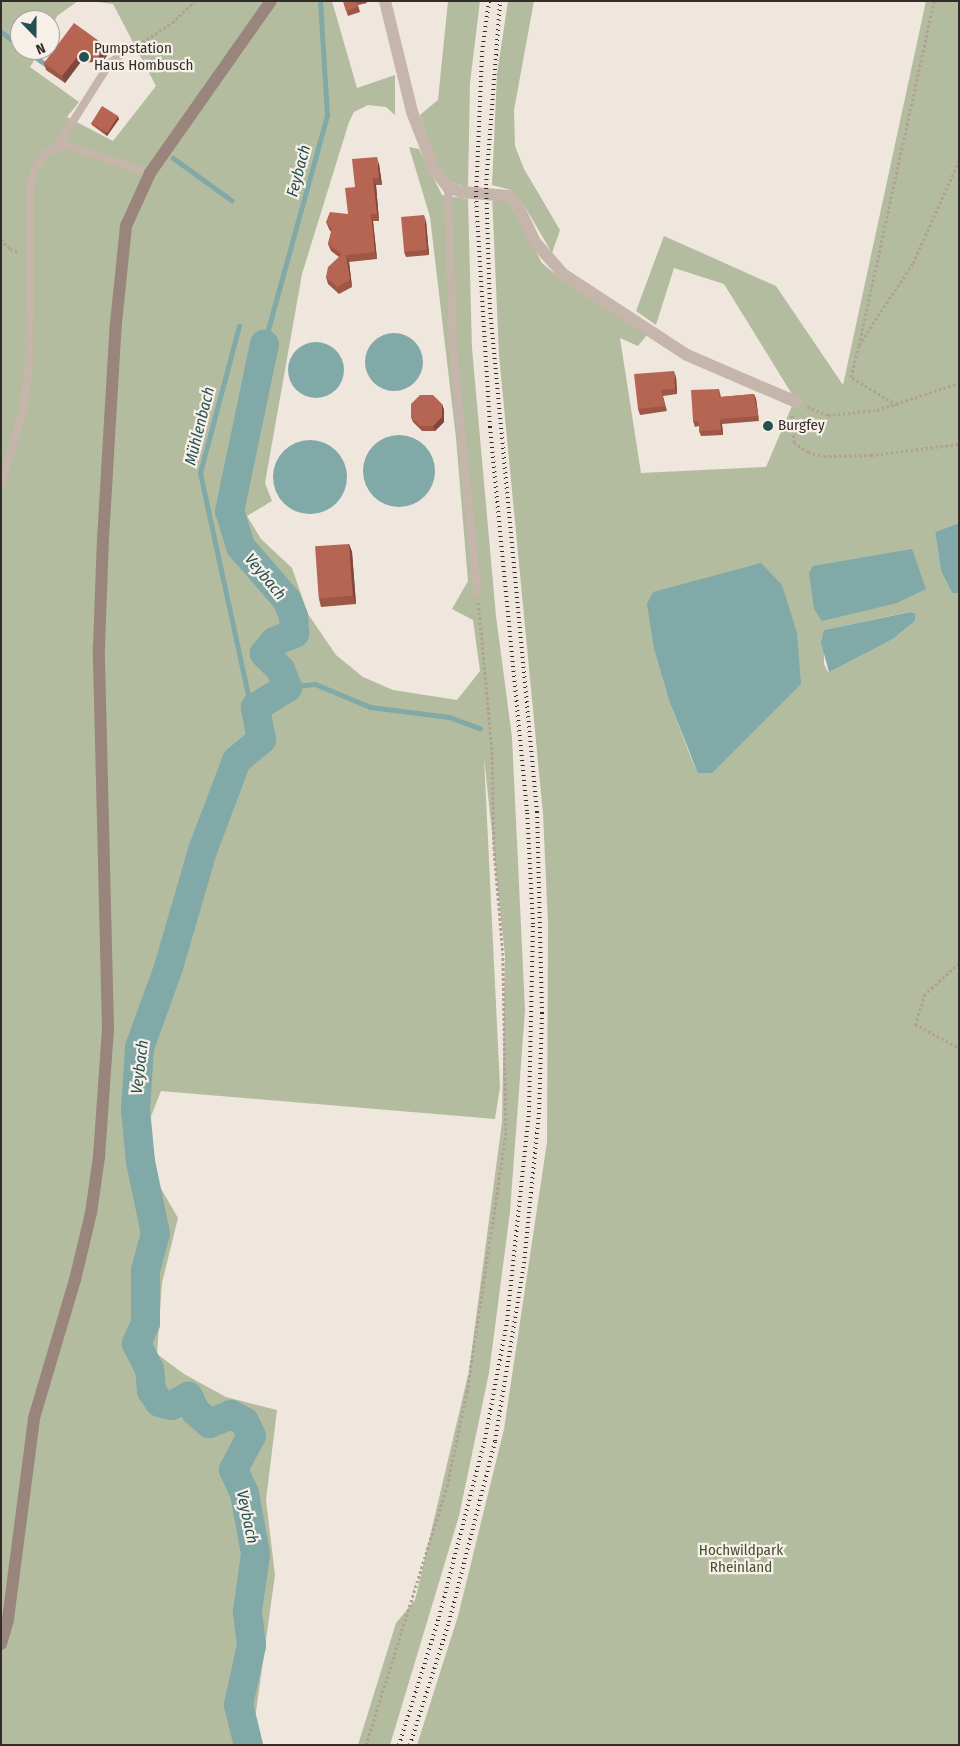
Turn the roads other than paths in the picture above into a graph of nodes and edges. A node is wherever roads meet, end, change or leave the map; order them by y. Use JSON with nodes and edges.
{"nodes":[{"id":1,"x":271,"y":1,"type":"edge"},
{"id":2,"x":385,"y":1,"type":"edge"},
{"id":3,"x":121,"y":55,"type":"road end"},
{"id":4,"x":56,"y":148,"type":"junction"},
{"id":5,"x":150,"y":173,"type":"junction"},
{"id":6,"x":448,"y":187,"type":"junction"},
{"id":7,"x":796,"y":402,"type":"road end"},
{"id":8,"x":1,"y":485,"type":"edge"},
{"id":9,"x":477,"y":592,"type":"road end"},
{"id":10,"x":1,"y":1644,"type":"edge"}],
"edges":[{"from":1,"to":5,"type":"main road"},
{"from":2,"to":6,"type":"street"},
{"from":3,"to":4,"type":"lane"},
{"from":4,"to":5,"type":"lane"},
{"from":4,"to":8,"type":"lane"},
{"from":5,"to":10,"type":"main road"},
{"from":6,"to":7,"type":"street"},
{"from":6,"to":9,"type":"lane"}]}
